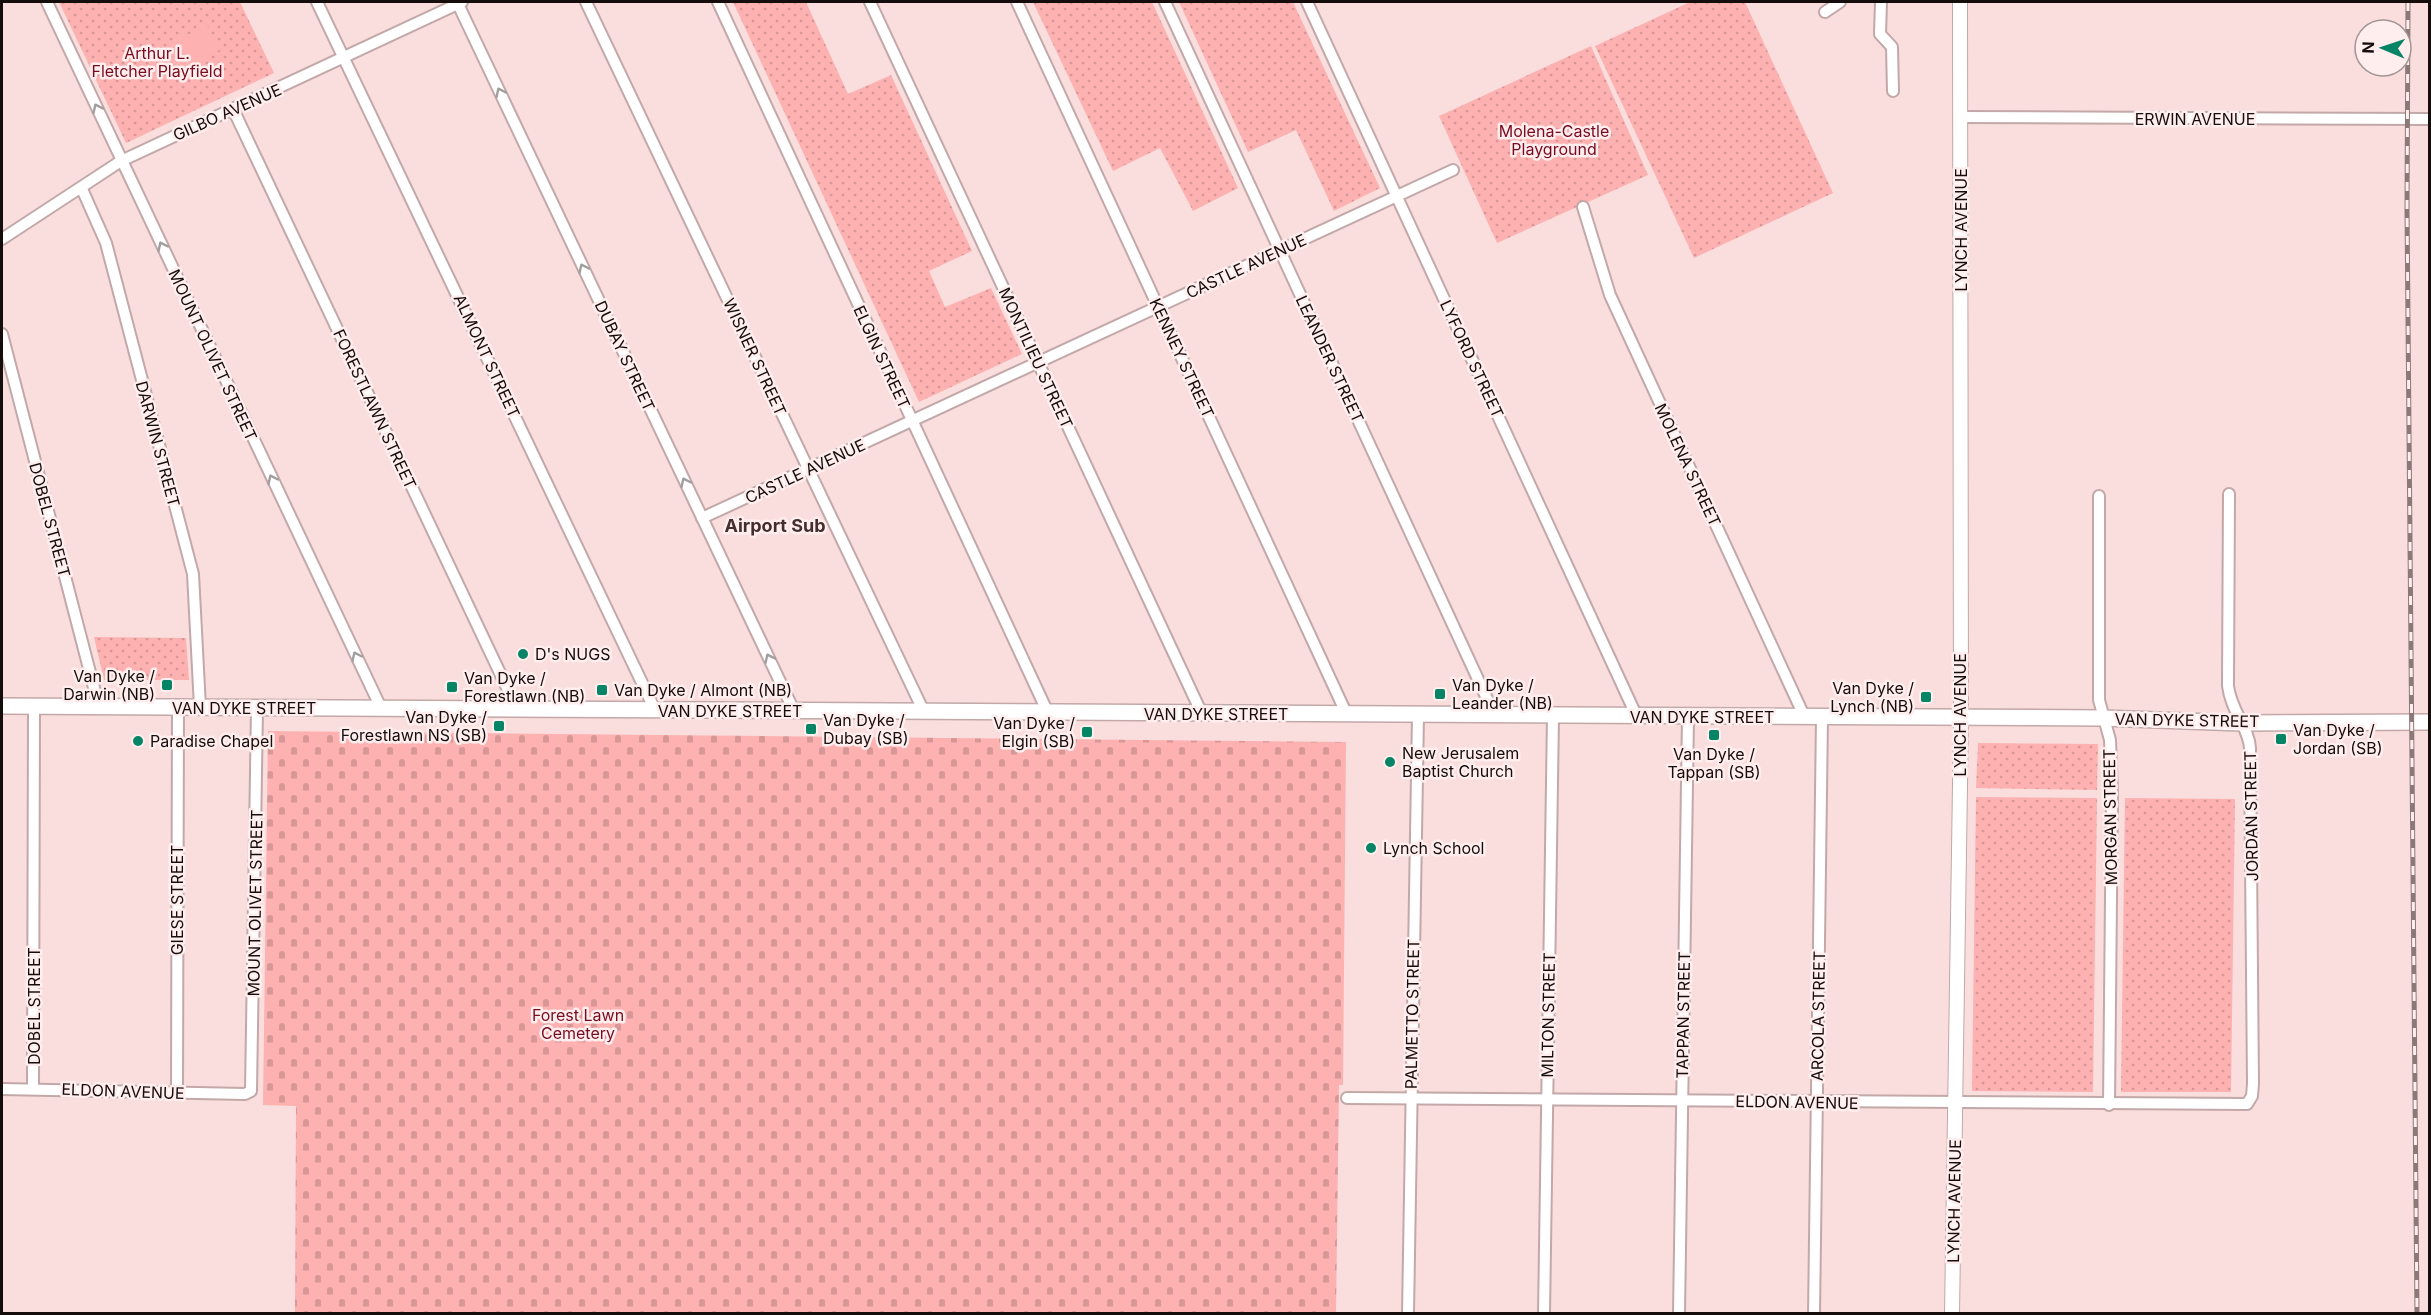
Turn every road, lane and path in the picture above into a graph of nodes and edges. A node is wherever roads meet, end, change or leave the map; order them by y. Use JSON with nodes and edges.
{"nodes":[{"id":1,"x":47,"y":2,"type":"edge"},
{"id":2,"x":317,"y":2,"type":"edge"},
{"id":3,"x":459,"y":2,"type":"edge"},
{"id":4,"x":586,"y":2,"type":"edge"},
{"id":5,"x":718,"y":2,"type":"edge"},
{"id":6,"x":870,"y":2,"type":"edge"},
{"id":7,"x":1017,"y":2,"type":"edge"},
{"id":8,"x":1165,"y":2,"type":"edge"},
{"id":9,"x":1307,"y":2,"type":"edge"},
{"id":10,"x":1840,"y":2,"type":"edge"},
{"id":11,"x":1881,"y":2,"type":"edge"},
{"id":12,"x":1960,"y":2,"type":"edge"},
{"id":13,"x":1825,"y":12,"type":"dead end"},
{"id":14,"x":344,"y":58,"type":"junction"},
{"id":15,"x":1893,"y":91,"type":"dead end"},
{"id":16,"x":233,"y":109,"type":"junction"},
{"id":17,"x":1961,"y":117,"type":"junction"},
{"id":18,"x":2430,"y":119,"type":"edge"},
{"id":19,"x":121,"y":161,"type":"junction"},
{"id":20,"x":1453,"y":170,"type":"dead end"},
{"id":21,"x":82,"y":189,"type":"junction"},
{"id":22,"x":1397,"y":196,"type":"junction"},
{"id":23,"x":1583,"y":207,"type":"dead end"},
{"id":24,"x":2,"y":239,"type":"edge"},
{"id":25,"x":1280,"y":251,"type":"junction"},
{"id":26,"x":1158,"y":307,"type":"junction"},
{"id":27,"x":2,"y":334,"type":"edge"},
{"id":28,"x":1038,"y":363,"type":"junction"},
{"id":29,"x":912,"y":421,"type":"junction"},
{"id":30,"x":808,"y":469,"type":"junction"},
{"id":31,"x":2229,"y":494,"type":"dead end"},
{"id":32,"x":2099,"y":496,"type":"dead end"},
{"id":33,"x":702,"y":518,"type":"junction"},
{"id":34,"x":2,"y":706,"type":"edge"},
{"id":35,"x":34,"y":706,"type":"junction"},
{"id":36,"x":99,"y":707,"type":"junction"},
{"id":37,"x":178,"y":707,"type":"junction"},
{"id":38,"x":200,"y":707,"type":"junction"},
{"id":39,"x":257,"y":708,"type":"junction"},
{"id":40,"x":381,"y":708,"type":"junction"},
{"id":41,"x":517,"y":709,"type":"junction"},
{"id":42,"x":655,"y":710,"type":"junction"},
{"id":43,"x":794,"y":711,"type":"junction"},
{"id":44,"x":924,"y":712,"type":"junction"},
{"id":45,"x":1048,"y":713,"type":"junction"},
{"id":46,"x":1202,"y":714,"type":"junction"},
{"id":47,"x":1347,"y":715,"type":"junction"},
{"id":48,"x":1418,"y":715,"type":"junction"},
{"id":49,"x":1495,"y":716,"type":"junction"},
{"id":50,"x":1553,"y":716,"type":"junction"},
{"id":51,"x":1637,"y":717,"type":"junction"},
{"id":52,"x":1688,"y":717,"type":"junction"},
{"id":53,"x":1805,"y":718,"type":"junction"},
{"id":54,"x":1822,"y":718,"type":"junction"},
{"id":55,"x":2103,"y":718,"type":"junction"},
{"id":56,"x":1961,"y":719,"type":"junction"},
{"id":57,"x":2430,"y":722,"type":"edge"},
{"id":58,"x":2241,"y":723,"type":"junction"},
{"id":59,"x":2,"y":1089,"type":"edge"},
{"id":60,"x":33,"y":1089,"type":"junction"},
{"id":61,"x":177,"y":1093,"type":"junction"},
{"id":62,"x":245,"y":1094,"type":"joint"},
{"id":63,"x":1411,"y":1097,"type":"junction"},
{"id":64,"x":1547,"y":1097,"type":"junction"},
{"id":65,"x":1347,"y":1098,"type":"dead end"},
{"id":66,"x":1682,"y":1101,"type":"junction"},
{"id":67,"x":1817,"y":1102,"type":"junction"},
{"id":68,"x":1955,"y":1103,"type":"junction"},
{"id":69,"x":2247,"y":1104,"type":"joint"},
{"id":70,"x":2109,"y":1105,"type":"junction"},
{"id":71,"x":1408,"y":1314,"type":"edge"},
{"id":72,"x":1544,"y":1314,"type":"edge"},
{"id":73,"x":1679,"y":1314,"type":"edge"},
{"id":74,"x":1814,"y":1314,"type":"edge"},
{"id":75,"x":1952,"y":1314,"type":"edge"}],
"edges":[{"from":19,"to":1,"type":"street","name":"MOUNT OLIVET STREET","one_way":true},
{"from":2,"to":14,"type":"street","name":"ALMONT STREET"},
{"from":3,"to":14,"type":"street","name":"GILBO AVENUE"},
{"from":33,"to":3,"type":"street","name":"DUBAY STREET","one_way":true},
{"from":4,"to":30,"type":"street","name":"WISNER STREET"},
{"from":5,"to":29,"type":"street","name":"ELGIN STREET"},
{"from":6,"to":28,"type":"street","name":"MONTILIEU STREET"},
{"from":7,"to":26,"type":"street","name":"KENNEY STREET"},
{"from":8,"to":25,"type":"street","name":"LEANDER STREET"},
{"from":9,"to":22,"type":"street","name":"LYFORD STREET"},
{"from":10,"to":13,"type":"street"},
{"from":11,"to":15,"type":"street"},
{"from":12,"to":17,"type":"street","name":"LYNCH AVENUE"},
{"from":14,"to":16,"type":"street","name":"GILBO AVENUE"},
{"from":14,"to":42,"type":"street","name":"ALMONT STREET"},
{"from":16,"to":19,"type":"street","name":"GILBO AVENUE"},
{"from":16,"to":41,"type":"street","name":"FORESTLAWN STREET"},
{"from":17,"to":18,"type":"street","name":"ERWIN AVENUE"},
{"from":17,"to":56,"type":"street","name":"LYNCH AVENUE"},
{"from":19,"to":21,"type":"street","name":"GILBO AVENUE"},
{"from":40,"to":19,"type":"street","name":"MOUNT OLIVET STREET","one_way":true},
{"from":20,"to":22,"type":"street","name":"CASTLE AVENUE"},
{"from":21,"to":24,"type":"street","name":"GILBO AVENUE"},
{"from":21,"to":38,"type":"street","name":"DARWIN STREET"},
{"from":22,"to":25,"type":"street","name":"CASTLE AVENUE"},
{"from":22,"to":51,"type":"street","name":"LYFORD STREET"},
{"from":23,"to":53,"type":"street","name":"MOLENA STREET"},
{"from":25,"to":26,"type":"street","name":"CASTLE AVENUE"},
{"from":25,"to":49,"type":"street","name":"LEANDER STREET"},
{"from":26,"to":28,"type":"street","name":"CASTLE AVENUE"},
{"from":26,"to":47,"type":"street","name":"KENNEY STREET"},
{"from":27,"to":36,"type":"street","name":"DOBEL STREET"},
{"from":28,"to":29,"type":"street","name":"CASTLE AVENUE"},
{"from":28,"to":46,"type":"street","name":"MONTILIEU STREET"},
{"from":29,"to":30,"type":"street","name":"CASTLE AVENUE"},
{"from":29,"to":45,"type":"street","name":"ELGIN STREET"},
{"from":30,"to":33,"type":"street","name":"CASTLE AVENUE"},
{"from":30,"to":44,"type":"street","name":"WISNER STREET"},
{"from":31,"to":58,"type":"street","name":"JORDAN STREET"},
{"from":32,"to":55,"type":"street","name":"MORGAN STREET"},
{"from":43,"to":33,"type":"street","name":"DUBAY STREET","one_way":true},
{"from":34,"to":35,"type":"main road","name":"VAN DYKE STREET"},
{"from":35,"to":36,"type":"main road","name":"VAN DYKE STREET"},
{"from":35,"to":60,"type":"street","name":"DOBEL STREET"},
{"from":36,"to":37,"type":"main road","name":"VAN DYKE STREET"},
{"from":37,"to":38,"type":"main road","name":"VAN DYKE STREET"},
{"from":37,"to":61,"type":"street","name":"GIESE STREET"},
{"from":38,"to":39,"type":"main road","name":"VAN DYKE STREET"},
{"from":39,"to":40,"type":"main road","name":"VAN DYKE STREET"},
{"from":39,"to":62,"type":"street","name":"MOUNT OLIVET STREET"},
{"from":40,"to":41,"type":"main road","name":"VAN DYKE STREET"},
{"from":41,"to":42,"type":"main road","name":"VAN DYKE STREET"},
{"from":42,"to":43,"type":"main road","name":"VAN DYKE STREET"},
{"from":43,"to":44,"type":"main road","name":"VAN DYKE STREET"},
{"from":44,"to":45,"type":"main road","name":"VAN DYKE STREET"},
{"from":45,"to":46,"type":"main road","name":"VAN DYKE STREET"},
{"from":46,"to":47,"type":"main road","name":"VAN DYKE STREET"},
{"from":47,"to":48,"type":"main road","name":"VAN DYKE STREET"},
{"from":48,"to":49,"type":"main road","name":"VAN DYKE STREET"},
{"from":48,"to":63,"type":"street","name":"PALMETTO STREET"},
{"from":49,"to":50,"type":"main road","name":"VAN DYKE STREET"},
{"from":50,"to":51,"type":"main road","name":"VAN DYKE STREET"},
{"from":50,"to":64,"type":"street","name":"MILTON STREET"},
{"from":51,"to":52,"type":"main road","name":"VAN DYKE STREET"},
{"from":52,"to":53,"type":"main road","name":"VAN DYKE STREET"},
{"from":52,"to":66,"type":"street","name":"TAPPAN STREET"},
{"from":53,"to":54,"type":"main road","name":"VAN DYKE STREET"},
{"from":54,"to":56,"type":"main road","name":"VAN DYKE STREET"},
{"from":54,"to":67,"type":"street","name":"ARCOLA STREET"},
{"from":55,"to":56,"type":"main road","name":"VAN DYKE STREET"},
{"from":55,"to":58,"type":"main road","name":"VAN DYKE STREET"},
{"from":55,"to":70,"type":"street","name":"MORGAN STREET"},
{"from":56,"to":68,"type":"street","name":"LYNCH AVENUE"},
{"from":57,"to":58,"type":"main road","name":"VAN DYKE STREET"},
{"from":58,"to":69,"type":"street","name":"JORDAN STREET"},
{"from":59,"to":60,"type":"street","name":"ELDON AVENUE"},
{"from":60,"to":61,"type":"street","name":"ELDON AVENUE"},
{"from":61,"to":62,"type":"street","name":"ELDON AVENUE"},
{"from":63,"to":64,"type":"street","name":"ELDON AVENUE"},
{"from":63,"to":65,"type":"street","name":"ELDON AVENUE"},
{"from":63,"to":71,"type":"street","name":"PALMETTO STREET"},
{"from":64,"to":66,"type":"street","name":"ELDON AVENUE"},
{"from":64,"to":72,"type":"street","name":"MILTON STREET"},
{"from":66,"to":67,"type":"street","name":"ELDON AVENUE"},
{"from":66,"to":73,"type":"street","name":"TAPPAN STREET"},
{"from":67,"to":68,"type":"street","name":"ELDON AVENUE"},
{"from":67,"to":74,"type":"street","name":"ARCOLA STREET"},
{"from":68,"to":70,"type":"street","name":"ELDON AVENUE"},
{"from":68,"to":75,"type":"street","name":"LYNCH AVENUE"},
{"from":69,"to":70,"type":"street","name":"ELDON AVENUE"}]}
